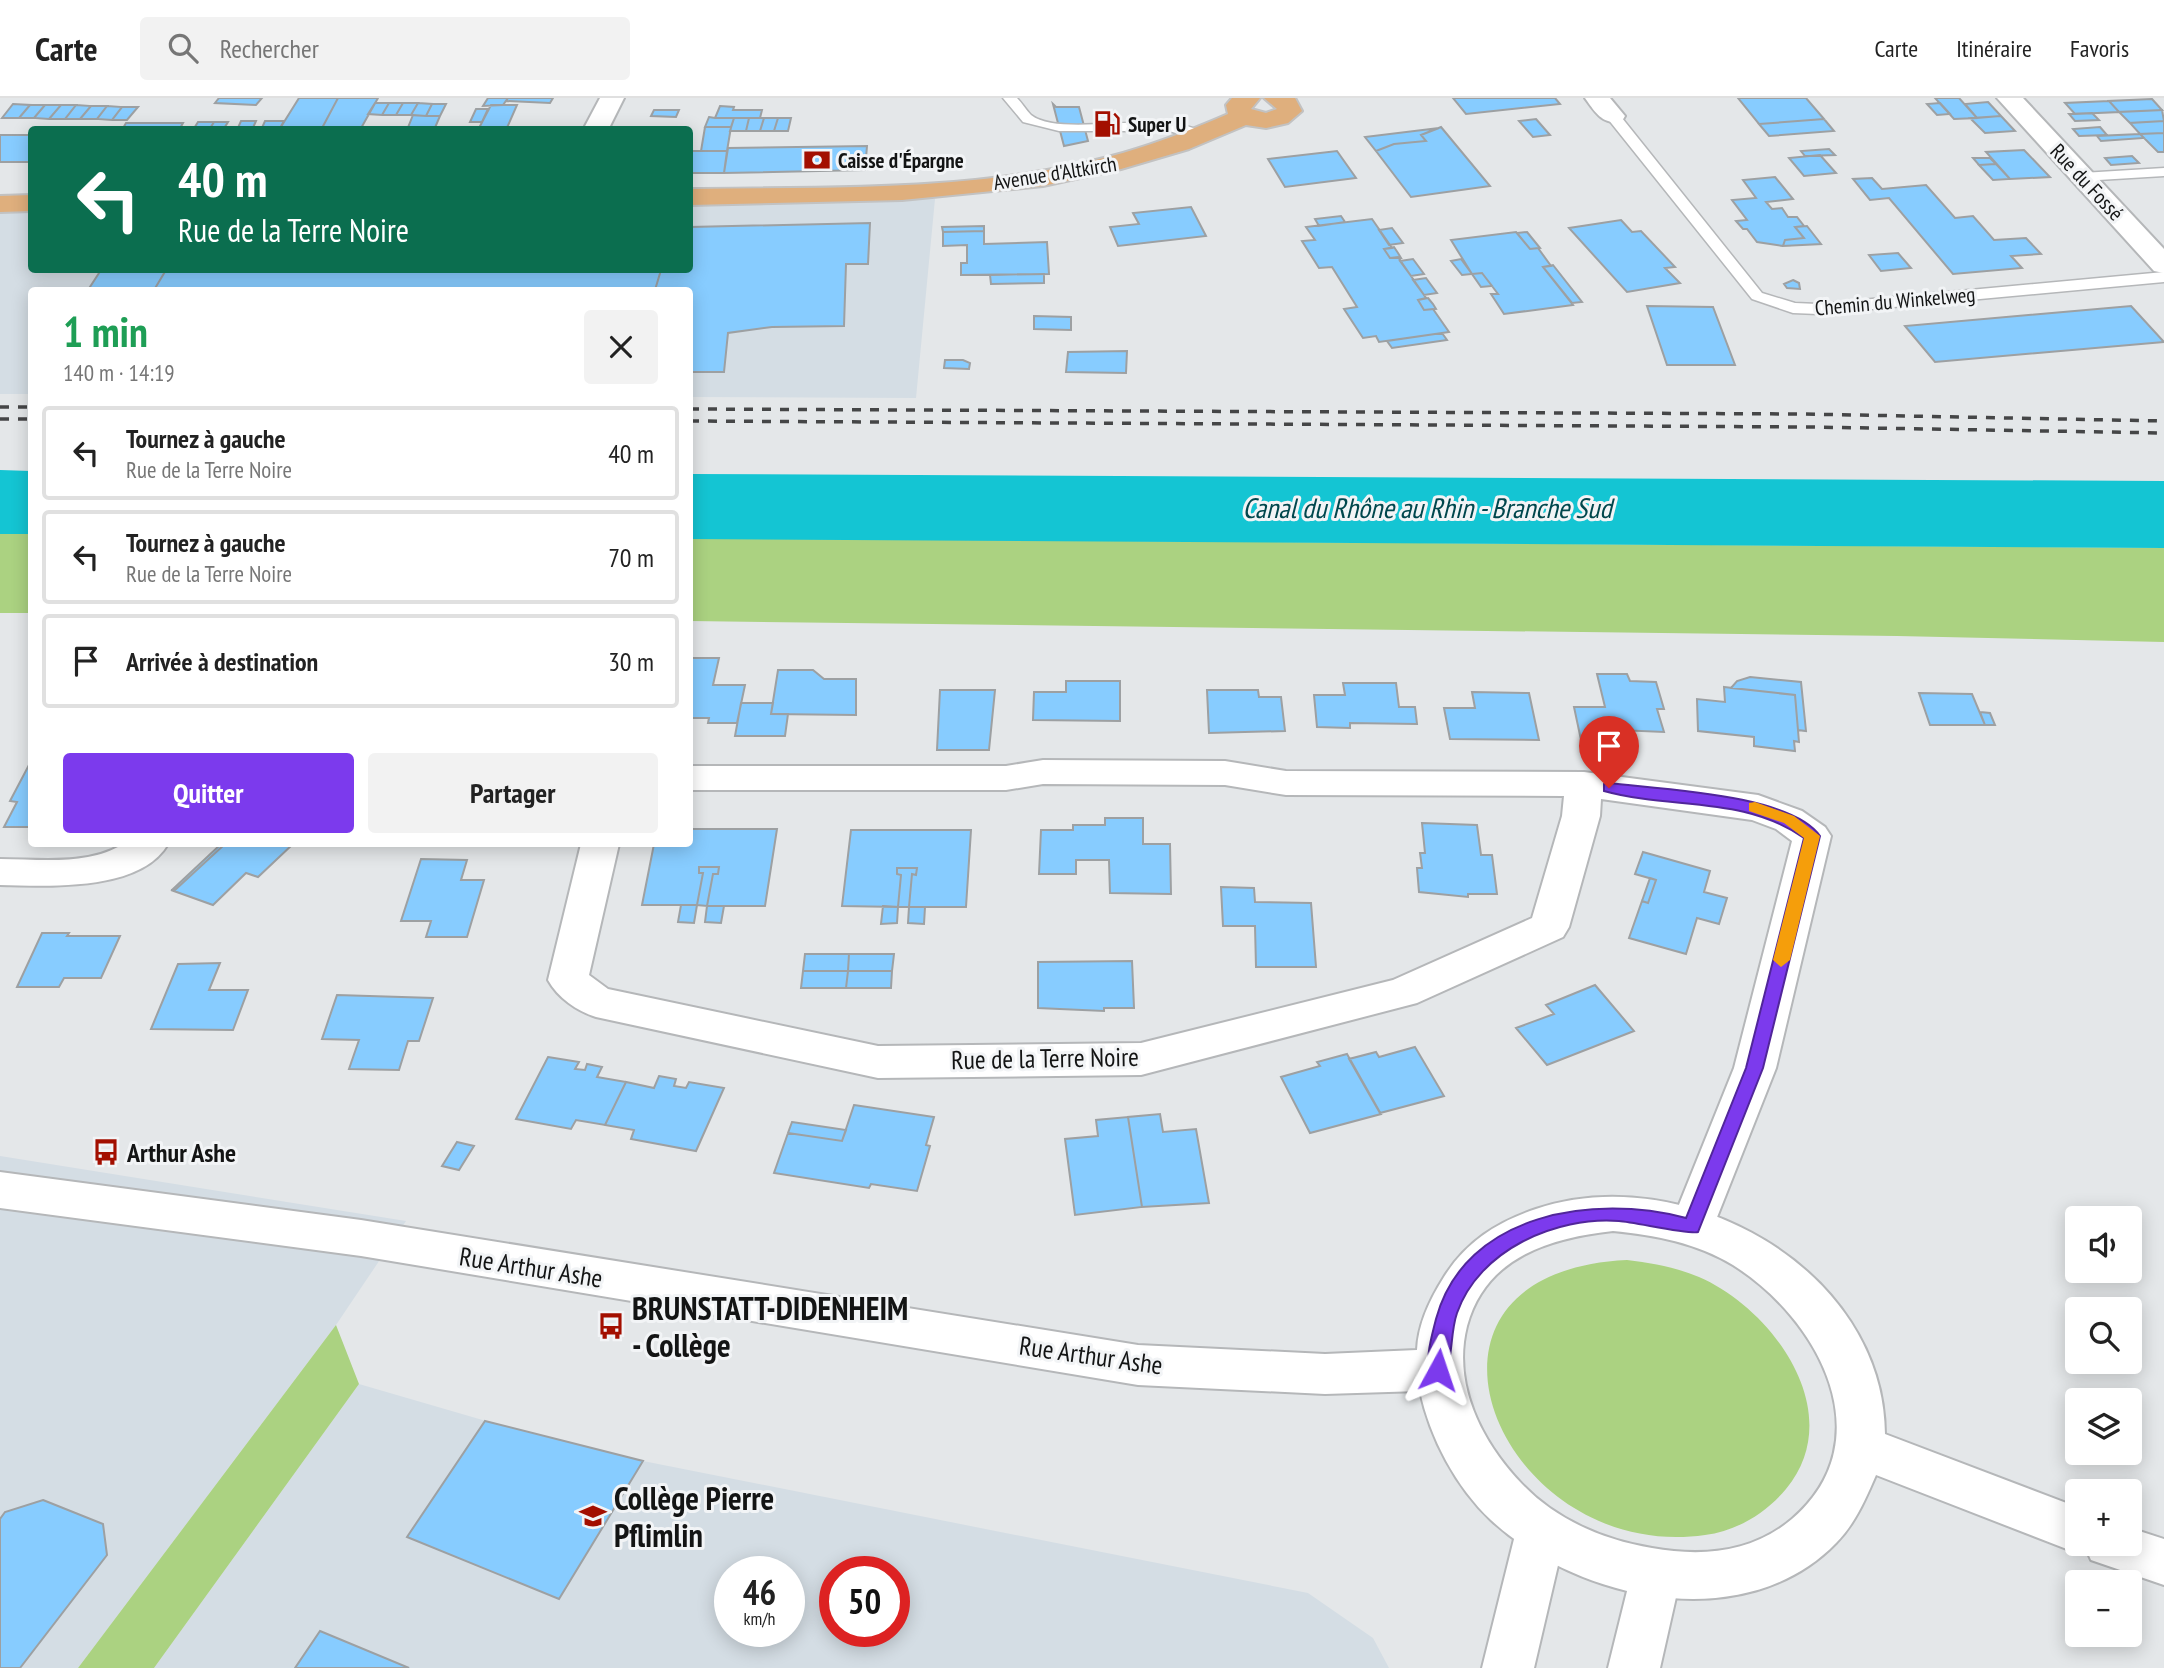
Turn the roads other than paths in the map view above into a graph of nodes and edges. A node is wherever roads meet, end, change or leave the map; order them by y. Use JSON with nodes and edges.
{"nodes":[{"id":1,"x":612,"y":98,"type":"edge"},
{"id":2,"x":1010,"y":98,"type":"edge"},
{"id":3,"x":2009,"y":98,"type":"edge"},
{"id":4,"x":1290,"y":101,"type":"edge"},
{"id":5,"x":1246,"y":103,"type":"edge"},
{"id":6,"x":1605,"y":107,"type":"edge"},
{"id":7,"x":598,"y":126,"type":"edge"},
{"id":8,"x":1200,"y":136,"type":"junction"},
{"id":9,"x":2164,"y":172,"type":"edge"},
{"id":10,"x":2082,"y":177,"type":"junction"},
{"id":11,"x":693,"y":197,"type":"edge"},
{"id":12,"x":28,"y":203,"type":"edge"},
{"id":13,"x":0,"y":204,"type":"edge"},
{"id":14,"x":2164,"y":265,"type":"edge"},
{"id":15,"x":2164,"y":277,"type":"edge"},
{"id":16,"x":693,"y":778,"type":"edge"},
{"id":17,"x":1584,"y":784,"type":"junction"},
{"id":18,"x":145,"y":847,"type":"edge"},
{"id":19,"x":599,"y":847,"type":"edge"},
{"id":20,"x":0,"y":872,"type":"edge"},
{"id":21,"x":0,"y":1190,"type":"edge"},
{"id":22,"x":1692,"y":1227,"type":"junction"},
{"id":23,"x":1438,"y":1370,"type":"junction"},
{"id":24,"x":1861,"y":1447,"type":"junction"},
{"id":25,"x":2065,"y":1525,"type":"edge"},
{"id":26,"x":1541,"y":1531,"type":"junction"},
{"id":27,"x":2139,"y":1556,"type":"edge"},
{"id":28,"x":2164,"y":1562,"type":"edge"},
{"id":29,"x":1656,"y":1575,"type":"junction"},
{"id":30,"x":1508,"y":1668,"type":"edge"},
{"id":31,"x":1634,"y":1668,"type":"edge"}],
"edges":[{"from":1,"to":7,"type":"street"},
{"from":2,"to":8,"type":"lane"},
{"from":3,"to":10,"type":"street","name":"Rue du Fossé"},
{"from":4,"to":5,"type":"main road","name":"Avenue d'Altkirch"},
{"from":5,"to":8,"type":"main road","name":"Avenue d'Altkirch"},
{"from":6,"to":15,"type":"lane","name":"Chemin du Winkelweg"},
{"from":8,"to":11,"type":"main road","name":"Avenue d'Altkirch"},
{"from":9,"to":10,"type":"lane"},
{"from":10,"to":14,"type":"street","name":"Rue du Fossé"},
{"from":12,"to":13,"type":"main road"},
{"from":16,"to":17,"type":"street"},
{"from":17,"to":19,"type":"street","name":"Rue de la Terre Noire"},
{"from":17,"to":22,"type":"street"},
{"from":18,"to":20,"type":"street"},
{"from":21,"to":23,"type":"street","name":"Rue Arthur Ashe"},
{"from":22,"to":23,"type":"street"},
{"from":22,"to":24,"type":"street"},
{"from":23,"to":26,"type":"street"},
{"from":24,"to":25,"type":"street"},
{"from":24,"to":29,"type":"street"},
{"from":26,"to":29,"type":"street"},
{"from":26,"to":30,"type":"street"},
{"from":27,"to":28,"type":"street"},
{"from":29,"to":31,"type":"street"}]}
